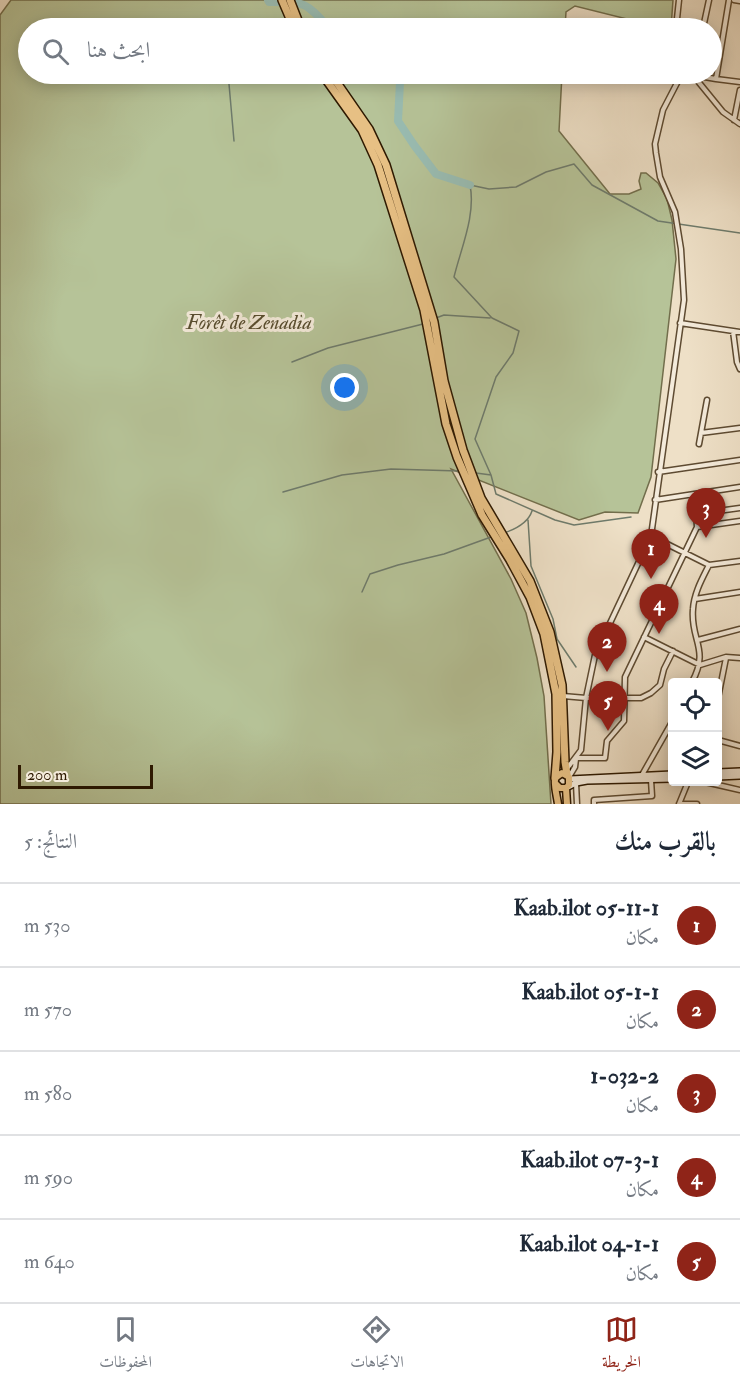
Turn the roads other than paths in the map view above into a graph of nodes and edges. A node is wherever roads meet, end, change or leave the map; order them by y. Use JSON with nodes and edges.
{"nodes":[{"id":1,"x":282,"y":0,"type":"edge"},
{"id":2,"x":290,"y":0,"type":"edge"},
{"id":3,"x":679,"y":0,"type":"edge"},
{"id":4,"x":709,"y":0,"type":"edge"},
{"id":5,"x":729,"y":0,"type":"edge"},
{"id":6,"x":734,"y":0,"type":"edge"},
{"id":7,"x":740,"y":1,"type":"edge"},
{"id":8,"x":290,"y":18,"type":"edge"},
{"id":9,"x":298,"y":18,"type":"edge"},
{"id":10,"x":676,"y":18,"type":"edge"},
{"id":11,"x":705,"y":18,"type":"edge"},
{"id":12,"x":722,"y":43,"type":"edge"},
{"id":13,"x":722,"y":80,"type":"edge"},
{"id":14,"x":740,"y":82,"type":"edge"},
{"id":15,"x":329,"y":84,"type":"edge"},
{"id":16,"x":338,"y":84,"type":"edge"},
{"id":17,"x":676,"y":84,"type":"edge"},
{"id":18,"x":701,"y":84,"type":"edge"},
{"id":19,"x":740,"y":90,"type":"edge"},
{"id":20,"x":734,"y":120,"type":"junction"},
{"id":21,"x":740,"y":124,"type":"edge"},
{"id":22,"x":680,"y":323,"type":"junction"},
{"id":23,"x":733,"y":331,"type":"junction"},
{"id":24,"x":740,"y":332,"type":"edge"},
{"id":25,"x":740,"y":369,"type":"edge"},
{"id":26,"x":707,"y":400,"type":"dead end"},
{"id":27,"x":740,"y":428,"type":"edge"},
{"id":28,"x":701,"y":433,"type":"junction"},
{"id":29,"x":699,"y":444,"type":"dead end"},
{"id":30,"x":740,"y":460,"type":"edge"},
{"id":31,"x":658,"y":472,"type":"junction"},
{"id":32,"x":740,"y":487,"type":"edge"},
{"id":33,"x":694,"y":494,"type":"junction"},
{"id":34,"x":655,"y":500,"type":"junction"},
{"id":35,"x":740,"y":508,"type":"edge"},
{"id":36,"x":696,"y":514,"type":"junction"},
{"id":37,"x":740,"y":521,"type":"edge"},
{"id":38,"x":697,"y":526,"type":"junction"},
{"id":39,"x":651,"y":536,"type":"junction"},
{"id":40,"x":684,"y":553,"type":"junction"},
{"id":41,"x":740,"y":561,"type":"edge"},
{"id":42,"x":709,"y":565,"type":"junction"},
{"id":43,"x":740,"y":592,"type":"edge"},
{"id":44,"x":695,"y":599,"type":"junction"},
{"id":45,"x":740,"y":629,"type":"edge"},
{"id":46,"x":644,"y":637,"type":"junction"},
{"id":47,"x":698,"y":640,"type":"junction"},
{"id":48,"x":674,"y":651,"type":"junction"},
{"id":49,"x":726,"y":657,"type":"junction"},
{"id":50,"x":740,"y":658,"type":"edge"},
{"id":51,"x":700,"y":665,"type":"junction"},
{"id":52,"x":694,"y":678,"type":"edge"},
{"id":53,"x":721,"y":678,"type":"edge"},
{"id":54,"x":563,"y":696,"type":"junction"},
{"id":55,"x":624,"y":697,"type":"junction"},
{"id":56,"x":586,"y":698,"type":"junction"},
{"id":57,"x":669,"y":732,"type":"edge"},
{"id":58,"x":722,"y":741,"type":"edge"},
{"id":59,"x":740,"y":744,"type":"edge"},
{"id":60,"x":576,"y":758,"type":"junction"},
{"id":61,"x":740,"y":771,"type":"edge"},
{"id":62,"x":722,"y":772,"type":"edge"},
{"id":63,"x":668,"y":774,"type":"edge"},
{"id":64,"x":642,"y":775,"type":"junction"},
{"id":65,"x":569,"y":776,"type":"junction"},
{"id":66,"x":740,"y":776,"type":"edge"},
{"id":67,"x":722,"y":777,"type":"edge"},
{"id":68,"x":668,"y":779,"type":"edge"},
{"id":69,"x":651,"y":780,"type":"junction"},
{"id":70,"x":555,"y":781,"type":"junction"},
{"id":71,"x":686,"y":786,"type":"edge"},
{"id":72,"x":722,"y":786,"type":"edge"},
{"id":73,"x":567,"y":787,"type":"junction"},
{"id":74,"x":740,"y":790,"type":"edge"},
{"id":75,"x":558,"y":804,"type":"edge"},
{"id":76,"x":567,"y":804,"type":"edge"},
{"id":77,"x":578,"y":804,"type":"edge"},
{"id":78,"x":594,"y":804,"type":"edge"},
{"id":79,"x":679,"y":804,"type":"edge"},
{"id":80,"x":695,"y":804,"type":"edge"}],
"edges":[{"from":1,"to":8,"type":"highway"},
{"from":2,"to":9,"type":"highway"},
{"from":3,"to":10,"type":"street"},
{"from":4,"to":11,"type":"street"},
{"from":5,"to":12,"type":"street"},
{"from":6,"to":7,"type":"street"},
{"from":13,"to":14,"type":"street"},
{"from":15,"to":70,"type":"highway"},
{"from":16,"to":54,"type":"highway"},
{"from":17,"to":22,"type":"street"},
{"from":18,"to":20,"type":"street"},
{"from":19,"to":20,"type":"street"},
{"from":20,"to":21,"type":"street"},
{"from":22,"to":23,"type":"street"},
{"from":22,"to":31,"type":"street"},
{"from":23,"to":24,"type":"street"},
{"from":23,"to":25,"type":"street"},
{"from":26,"to":28,"type":"street"},
{"from":27,"to":28,"type":"street"},
{"from":28,"to":29,"type":"street"},
{"from":30,"to":31,"type":"street"},
{"from":31,"to":34,"type":"street"},
{"from":32,"to":33,"type":"street"},
{"from":33,"to":34,"type":"street"},
{"from":33,"to":36,"type":"street"},
{"from":34,"to":39,"type":"street"},
{"from":35,"to":36,"type":"street"},
{"from":36,"to":38,"type":"street"},
{"from":37,"to":38,"type":"street"},
{"from":38,"to":40,"type":"street"},
{"from":39,"to":40,"type":"street"},
{"from":39,"to":56,"type":"street"},
{"from":40,"to":42,"type":"street"},
{"from":40,"to":46,"type":"street"},
{"from":41,"to":42,"type":"street"},
{"from":42,"to":44,"type":"street"},
{"from":43,"to":44,"type":"street"},
{"from":44,"to":47,"type":"street"},
{"from":45,"to":47,"type":"street"},
{"from":46,"to":48,"type":"street"},
{"from":46,"to":55,"type":"street"},
{"from":47,"to":51,"type":"street"},
{"from":48,"to":51,"type":"street"},
{"from":48,"to":55,"type":"street"},
{"from":49,"to":50,"type":"street"},
{"from":49,"to":51,"type":"street"},
{"from":49,"to":53,"type":"street"},
{"from":51,"to":52,"type":"street"},
{"from":54,"to":56,"type":"street"},
{"from":54,"to":65,"type":"highway"},
{"from":55,"to":56,"type":"street"},
{"from":55,"to":60,"type":"street"},
{"from":56,"to":60,"type":"street"},
{"from":57,"to":64,"type":"street"},
{"from":58,"to":59,"type":"street"},
{"from":60,"to":65,"type":"street"},
{"from":60,"to":65,"type":"street"},
{"from":61,"to":62,"type":"main road"},
{"from":63,"to":64,"type":"main road"},
{"from":64,"to":65,"type":"main road"},
{"from":65,"to":69,"type":"main road"},
{"from":65,"to":70,"type":"main road"},
{"from":65,"to":73,"type":"main road"},
{"from":65,"to":77,"type":"street"},
{"from":66,"to":67,"type":"main road"},
{"from":68,"to":69,"type":"main road"},
{"from":69,"to":78,"type":"street"},
{"from":70,"to":73,"type":"main road"},
{"from":70,"to":75,"type":"main road"},
{"from":71,"to":79,"type":"street"},
{"from":72,"to":74,"type":"street"},
{"from":73,"to":76,"type":"main road"},
{"from":79,"to":80,"type":"street"}]}
